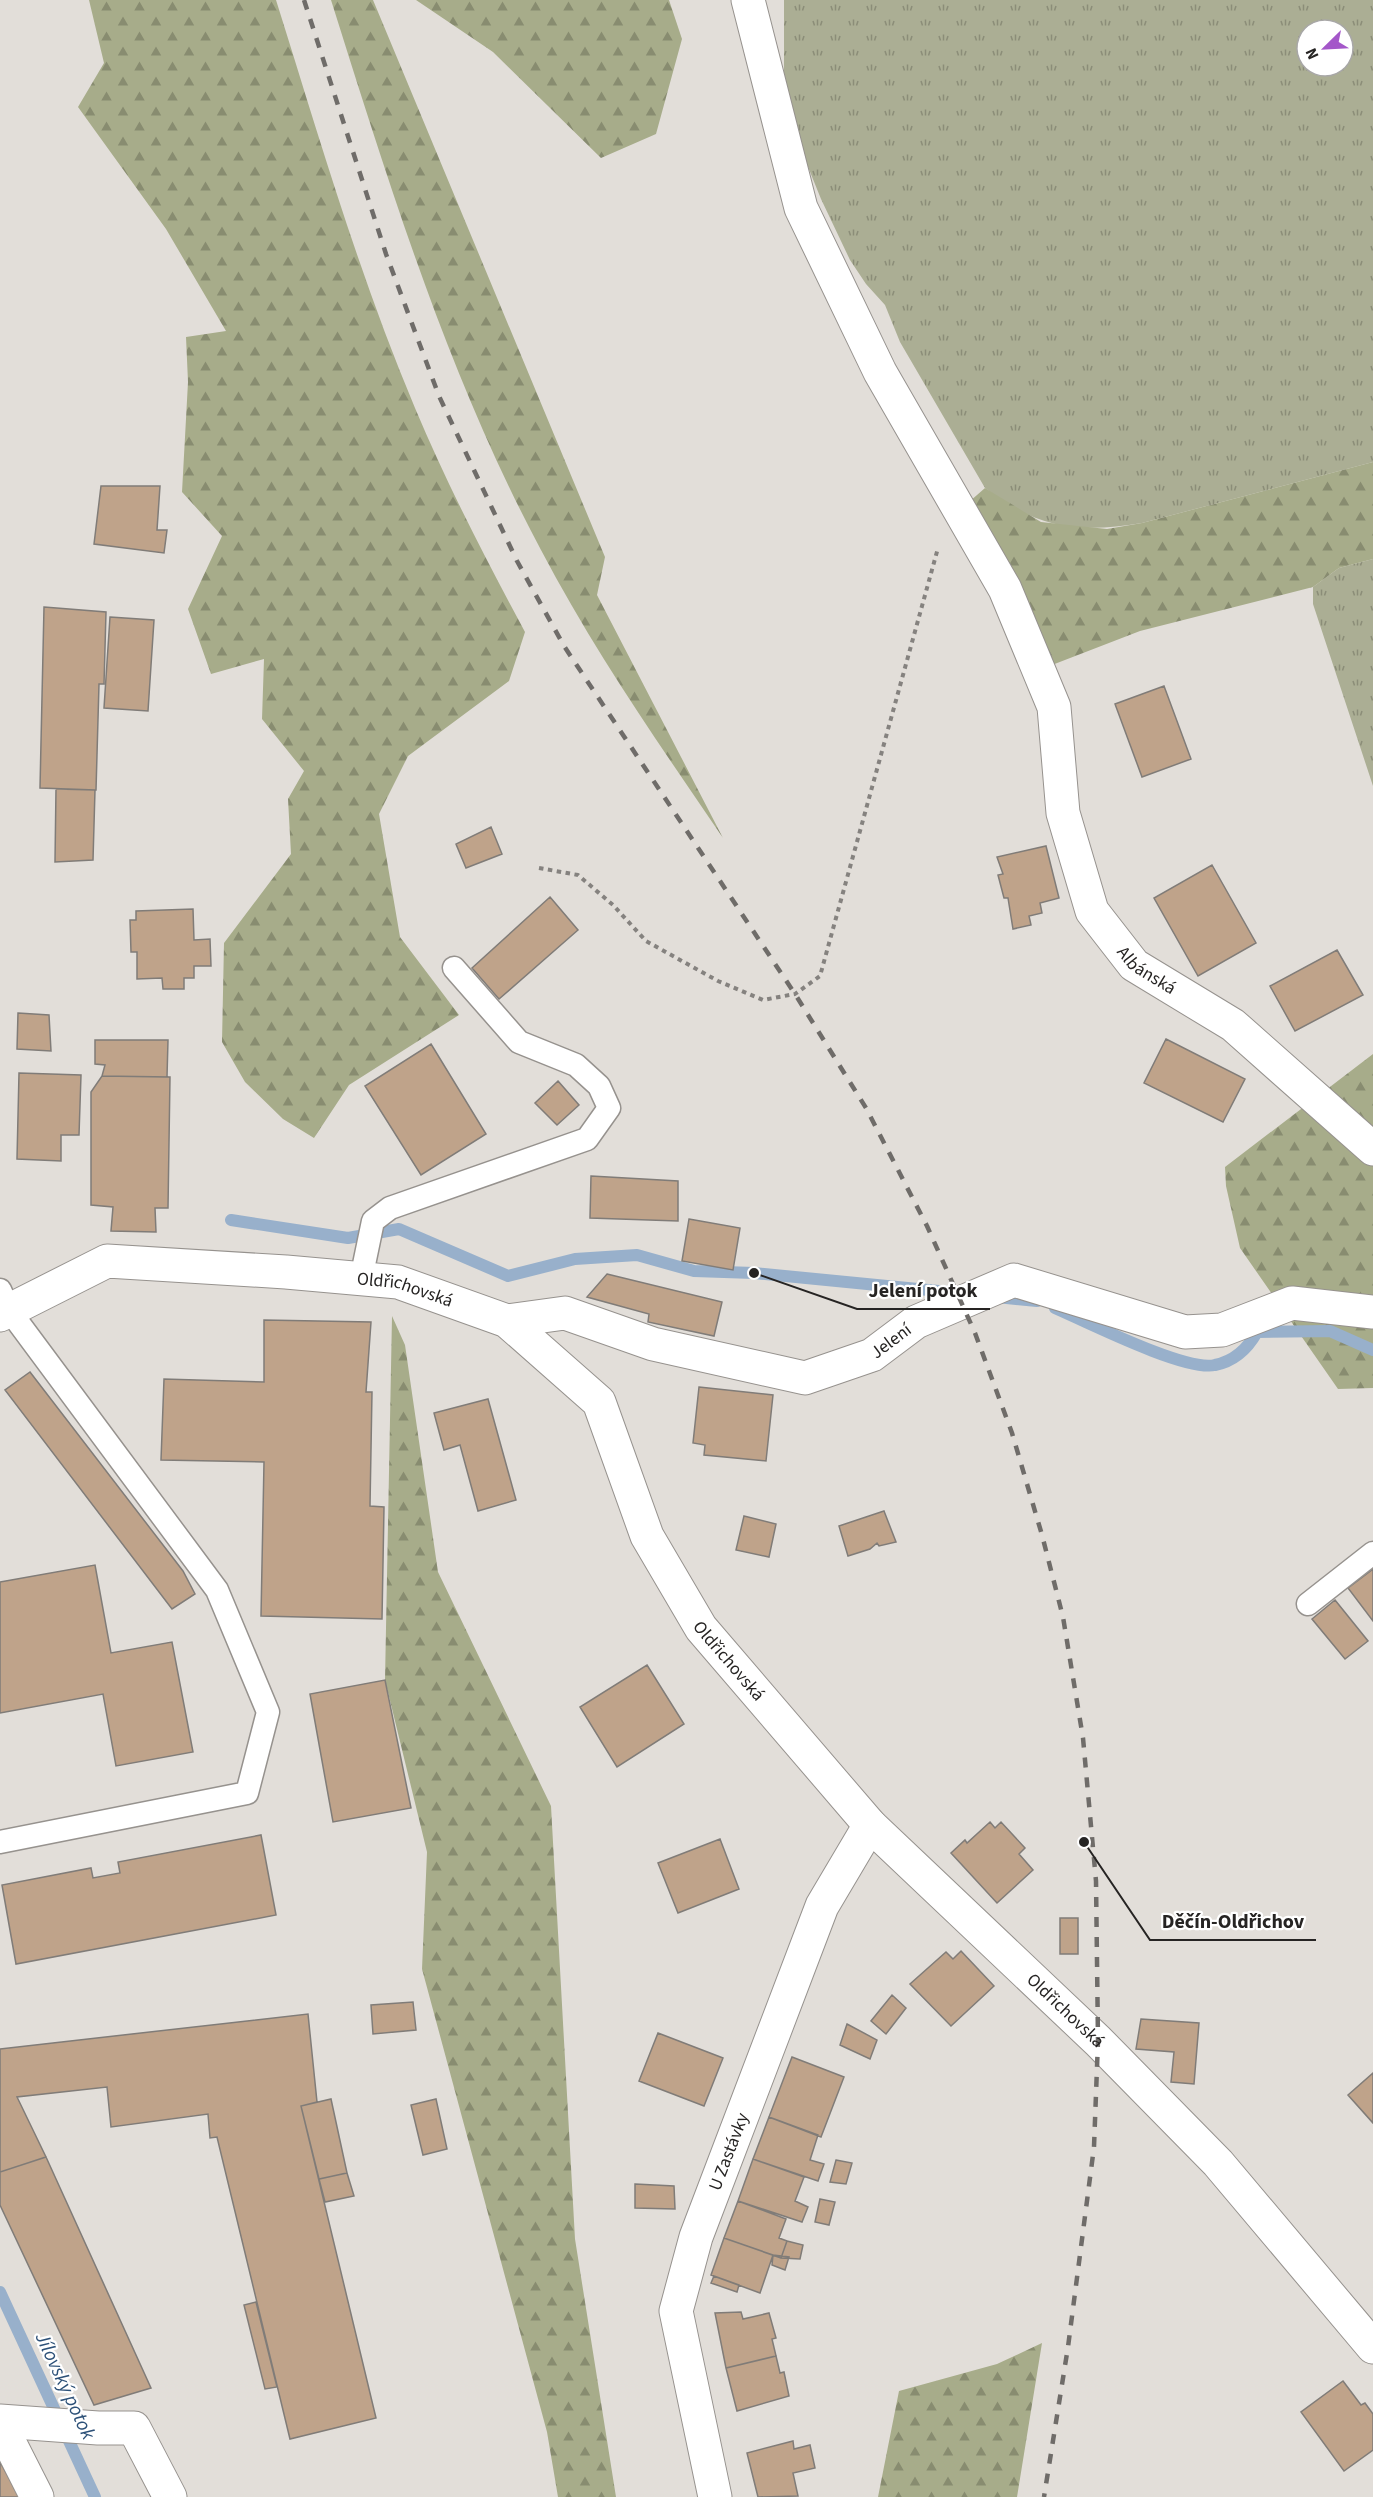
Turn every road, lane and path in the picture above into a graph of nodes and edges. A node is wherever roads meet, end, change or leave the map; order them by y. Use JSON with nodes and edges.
{"nodes":[{"id":1,"x":748,"y":0,"type":"edge"},
{"id":2,"x":952,"y":498,"type":"junction"},
{"id":3,"x":539,"y":868,"type":"dead end"},
{"id":4,"x":454,"y":968,"type":"dead end"},
{"id":5,"x":1373,"y":1149,"type":"edge"},
{"id":6,"x":361,"y":1279,"type":"junction"},
{"id":7,"x":3,"y":1305,"type":"edge"},
{"id":8,"x":1373,"y":1312,"type":"edge"},
{"id":9,"x":507,"y":1321,"type":"junction"},
{"id":10,"x":1373,"y":1553,"type":"edge"},
{"id":11,"x":1308,"y":1604,"type":"dead end"},
{"id":12,"x":870,"y":1825,"type":"junction"},
{"id":13,"x":0,"y":1842,"type":"edge"},
{"id":14,"x":1373,"y":2348,"type":"edge"},
{"id":15,"x":0,"y":2422,"type":"edge"},
{"id":16,"x":37,"y":2497,"type":"edge"},
{"id":17,"x":170,"y":2497,"type":"edge"},
{"id":18,"x":715,"y":2497,"type":"edge"}],
"edges":[{"from":1,"to":2,"type":"street","name":"Albánská"},
{"from":2,"to":3,"type":"path"},
{"from":2,"to":5,"type":"street","name":"Albánská"},
{"from":4,"to":6,"type":"lane"},
{"from":6,"to":7,"type":"street","name":"Oldřichovská"},
{"from":6,"to":9,"type":"street","name":"Oldřichovská"},
{"from":7,"to":13,"type":"lane"},
{"from":8,"to":9,"type":"street","name":"Jelení"},
{"from":9,"to":12,"type":"street","name":"Oldřichovská"},
{"from":10,"to":11,"type":"lane"},
{"from":12,"to":14,"type":"street","name":"Oldřichovská"},
{"from":12,"to":18,"type":"street","name":"U Zastávky"},
{"from":15,"to":16,"type":"street"},
{"from":15,"to":17,"type":"street"}]}
